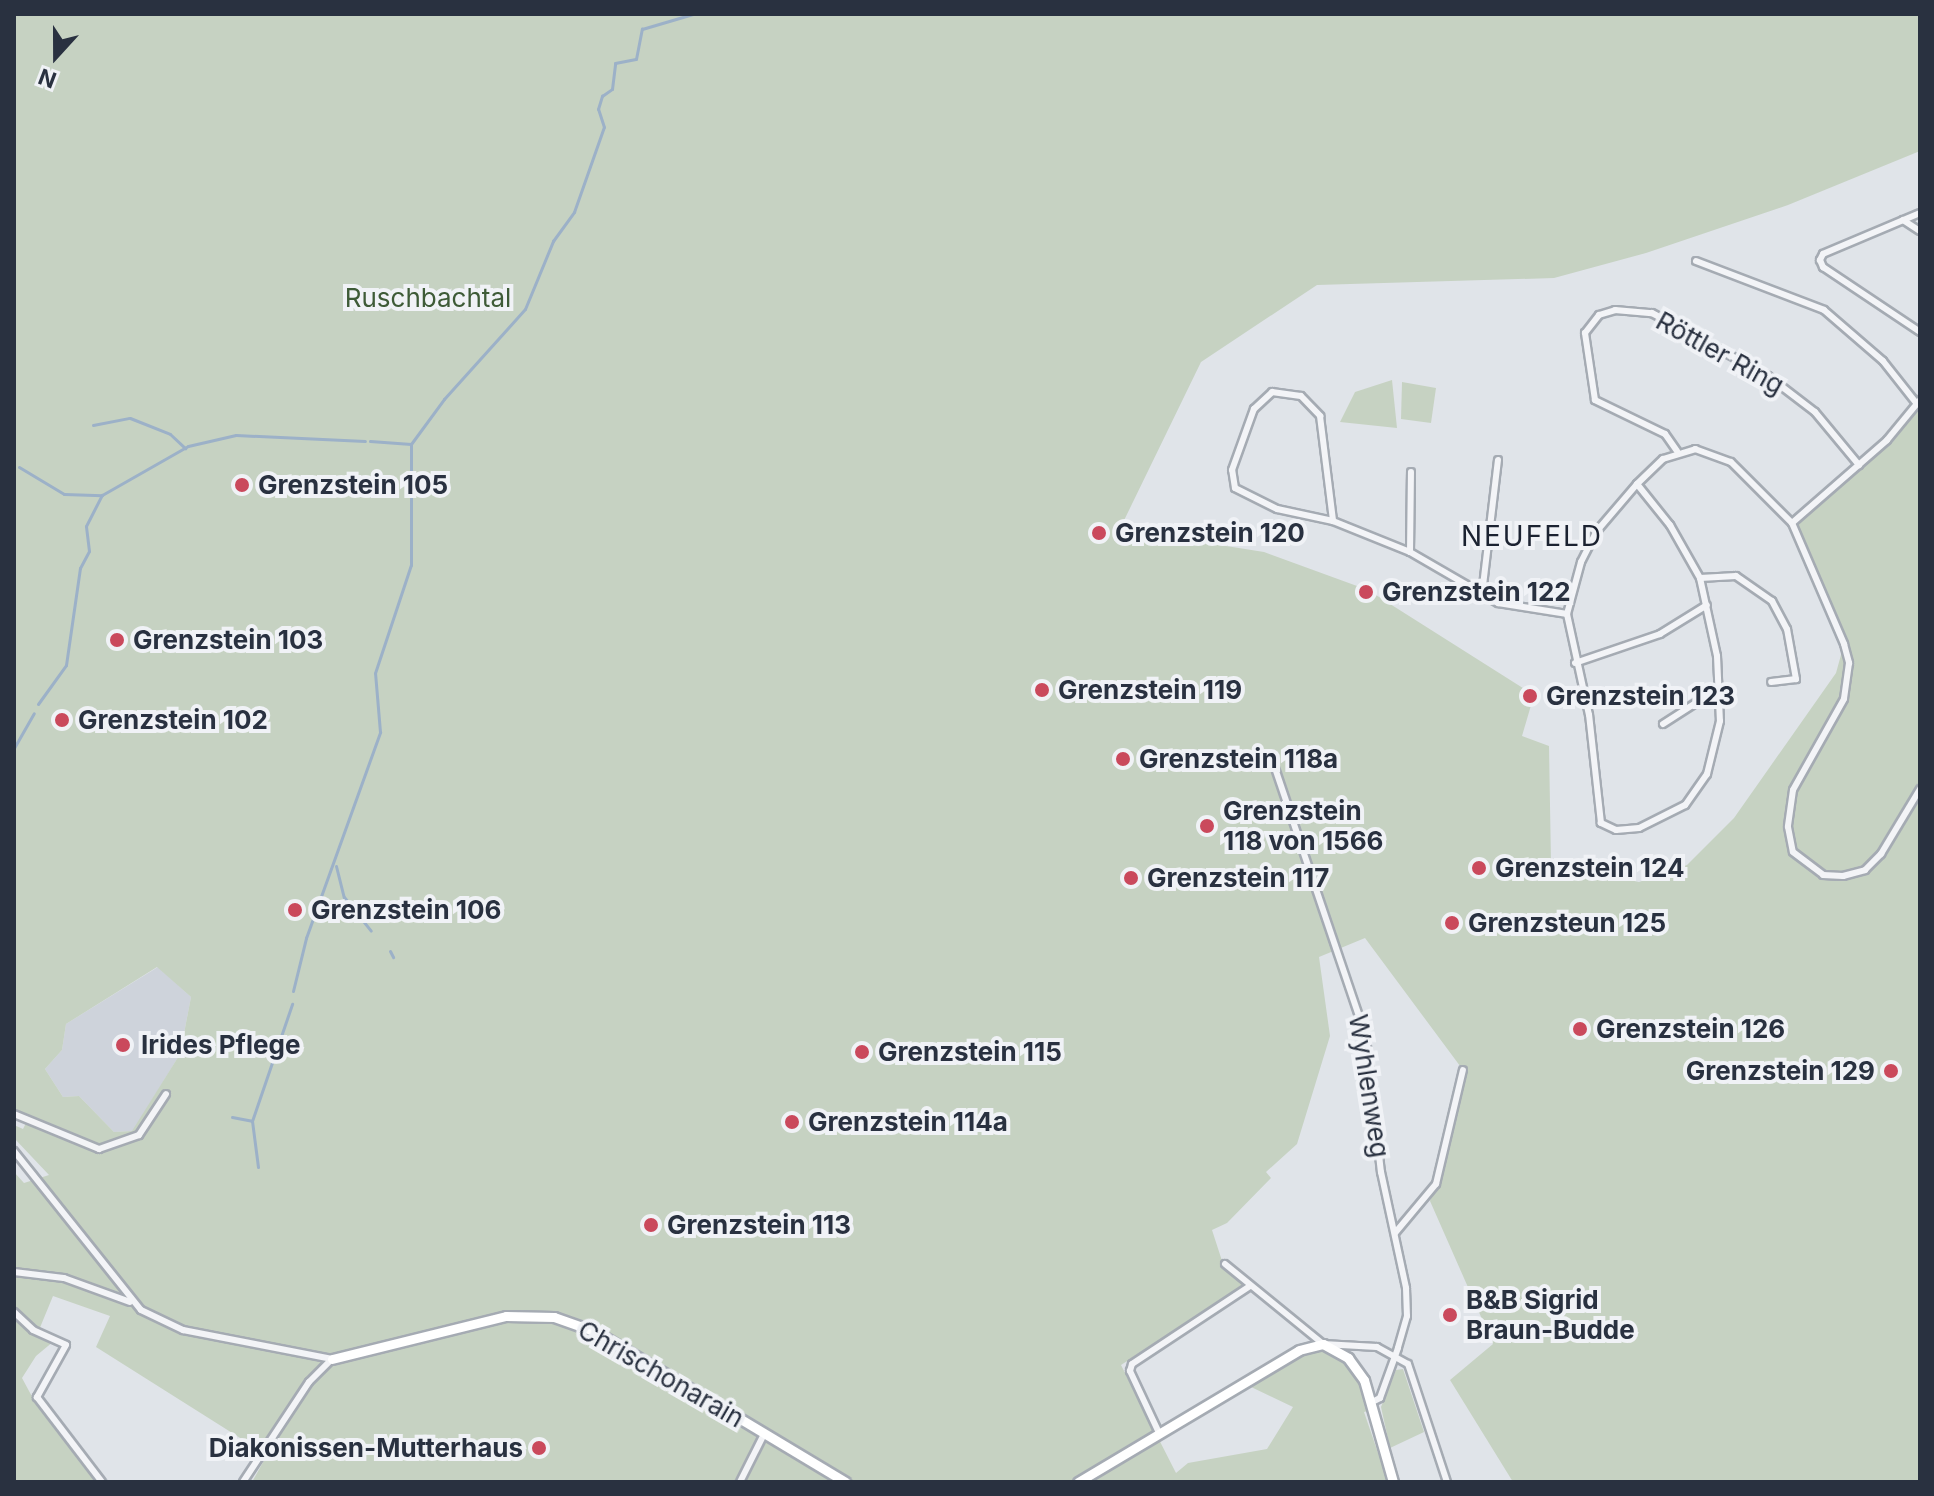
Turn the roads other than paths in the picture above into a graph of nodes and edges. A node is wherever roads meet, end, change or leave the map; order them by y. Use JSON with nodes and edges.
{"nodes":[{"id":1,"x":1920,"y":213,"type":"edge"},
{"id":2,"x":1902,"y":220,"type":"junction"},
{"id":3,"x":1920,"y":231,"type":"edge"},
{"id":4,"x":1696,"y":261,"type":"dead end"},
{"id":5,"x":1920,"y":332,"type":"edge"},
{"id":6,"x":1918,"y":402,"type":"edge"},
{"id":7,"x":1677,"y":451,"type":"junction"},
{"id":8,"x":1498,"y":460,"type":"dead end"},
{"id":9,"x":1859,"y":465,"type":"junction"},
{"id":10,"x":1411,"y":472,"type":"dead end"},
{"id":11,"x":1637,"y":484,"type":"junction"},
{"id":12,"x":1333,"y":521,"type":"junction"},
{"id":13,"x":1792,"y":523,"type":"junction"},
{"id":14,"x":1410,"y":552,"type":"junction"},
{"id":15,"x":1700,"y":578,"type":"junction"},
{"id":16,"x":1482,"y":594,"type":"junction"},
{"id":17,"x":1707,"y":605,"type":"junction"},
{"id":18,"x":1567,"y":614,"type":"junction"},
{"id":19,"x":1575,"y":663,"type":"junction"},
{"id":20,"x":1771,"y":682,"type":"dead end"},
{"id":21,"x":1719,"y":688,"type":"junction"},
{"id":22,"x":1663,"y":724,"type":"dead end"},
{"id":23,"x":1276,"y":771,"type":"dead end"},
{"id":24,"x":1920,"y":789,"type":"edge"},
{"id":25,"x":1463,"y":1070,"type":"dead end"},
{"id":26,"x":166,"y":1094,"type":"dead end"},
{"id":27,"x":14,"y":1114,"type":"edge"},
{"id":28,"x":14,"y":1151,"type":"edge"},
{"id":29,"x":1395,"y":1233,"type":"junction"},
{"id":30,"x":1225,"y":1264,"type":"dead end"},
{"id":31,"x":14,"y":1272,"type":"edge"},
{"id":32,"x":1250,"y":1286,"type":"junction"},
{"id":33,"x":133,"y":1303,"type":"junction"},
{"id":34,"x":14,"y":1312,"type":"edge"},
{"id":35,"x":1323,"y":1344,"type":"junction"},
{"id":36,"x":1396,"y":1354,"type":"junction"},
{"id":37,"x":332,"y":1359,"type":"junction"},
{"id":38,"x":1370,"y":1398,"type":"junction"},
{"id":39,"x":764,"y":1434,"type":"junction"},
{"id":40,"x":1160,"y":1435,"type":"junction"},
{"id":41,"x":102,"y":1482,"type":"edge"},
{"id":42,"x":243,"y":1482,"type":"edge"},
{"id":43,"x":740,"y":1482,"type":"edge"},
{"id":44,"x":845,"y":1482,"type":"edge"},
{"id":45,"x":1078,"y":1482,"type":"edge"},
{"id":46,"x":1393,"y":1482,"type":"edge"},
{"id":47,"x":1447,"y":1482,"type":"edge"}],
"edges":[{"from":1,"to":2,"type":"street"},
{"from":2,"to":3,"type":"street"},
{"from":2,"to":5,"type":"street"},
{"from":4,"to":6,"type":"street"},
{"from":6,"to":9,"type":"street"},
{"from":7,"to":9,"type":"street","name":"Röttler Ring"},
{"from":7,"to":11,"type":"street"},
{"from":7,"to":13,"type":"street"},
{"from":8,"to":16,"type":"street"},
{"from":9,"to":13,"type":"street"},
{"from":10,"to":14,"type":"street"},
{"from":11,"to":15,"type":"street"},
{"from":11,"to":18,"type":"street"},
{"from":12,"to":12,"type":"street"},
{"from":12,"to":14,"type":"street"},
{"from":13,"to":24,"type":"street"},
{"from":14,"to":16,"type":"street"},
{"from":15,"to":17,"type":"street"},
{"from":15,"to":20,"type":"street"},
{"from":16,"to":18,"type":"street"},
{"from":17,"to":19,"type":"street"},
{"from":17,"to":21,"type":"street"},
{"from":18,"to":19,"type":"street"},
{"from":19,"to":21,"type":"street"},
{"from":21,"to":22,"type":"street"},
{"from":23,"to":29,"type":"street","name":"Wyhlenweg"},
{"from":25,"to":29,"type":"street"},
{"from":26,"to":27,"type":"street"},
{"from":28,"to":33,"type":"street"},
{"from":29,"to":36,"type":"street","name":"Wyhlenweg"},
{"from":30,"to":32,"type":"street"},
{"from":31,"to":33,"type":"street"},
{"from":32,"to":35,"type":"street"},
{"from":32,"to":40,"type":"street"},
{"from":33,"to":37,"type":"street"},
{"from":34,"to":41,"type":"street"},
{"from":35,"to":36,"type":"street"},
{"from":35,"to":38,"type":"street"},
{"from":35,"to":40,"type":"street"},
{"from":36,"to":38,"type":"street","name":"Wyhlenweg"},
{"from":36,"to":47,"type":"street"},
{"from":37,"to":39,"type":"street","name":"Chrischonarain"},
{"from":37,"to":42,"type":"street"},
{"from":38,"to":46,"type":"street"},
{"from":39,"to":43,"type":"street"},
{"from":39,"to":44,"type":"street","name":"Chrischonarain"},
{"from":40,"to":45,"type":"street"}]}
